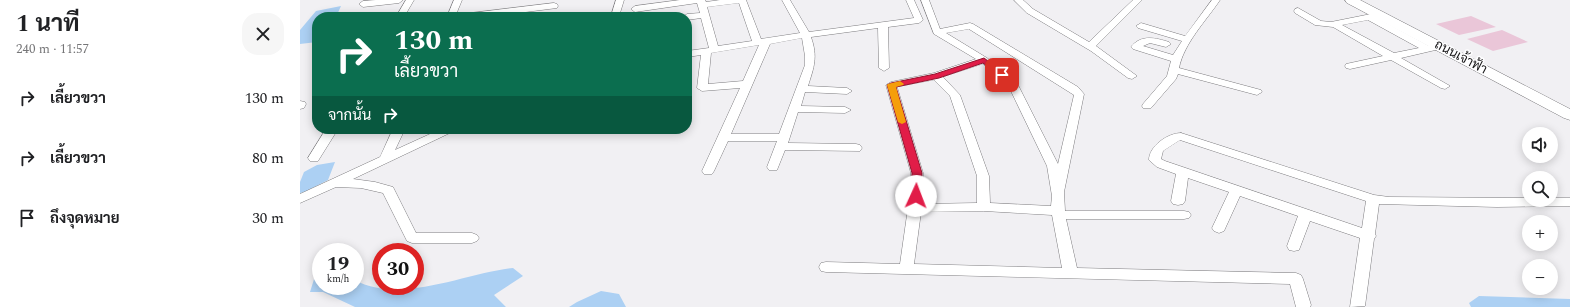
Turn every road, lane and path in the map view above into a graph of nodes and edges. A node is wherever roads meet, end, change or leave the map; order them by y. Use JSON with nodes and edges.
{"nodes":[{"id":1,"x":399,"y":0,"type":"edge"},
{"id":2,"x":410,"y":0,"type":"edge"},
{"id":3,"x":458,"y":0,"type":"edge"},
{"id":4,"x":508,"y":0,"type":"edge"},
{"id":5,"x":620,"y":0,"type":"edge"},
{"id":6,"x":641,"y":0,"type":"edge"},
{"id":7,"x":739,"y":0,"type":"edge"},
{"id":8,"x":742,"y":0,"type":"edge"},
{"id":9,"x":786,"y":0,"type":"edge"},
{"id":10,"x":910,"y":0,"type":"edge"},
{"id":11,"x":925,"y":0,"type":"edge"},
{"id":12,"x":1018,"y":0,"type":"edge"},
{"id":13,"x":1138,"y":0,"type":"edge"},
{"id":14,"x":1216,"y":0,"type":"edge"},
{"id":15,"x":1351,"y":0,"type":"edge"},
{"id":16,"x":1364,"y":0,"type":"edge"},
{"id":17,"x":700,"y":2,"type":"edge"},
{"id":18,"x":555,"y":3,"type":"edge"},
{"id":19,"x":363,"y":4,"type":"dead end"},
{"id":20,"x":1298,"y":11,"type":"dead end"},
{"id":21,"x":403,"y":12,"type":"edge"},
{"id":22,"x":452,"y":12,"type":"edge"},
{"id":23,"x":504,"y":12,"type":"edge"},
{"id":24,"x":512,"y":12,"type":"edge"},
{"id":25,"x":616,"y":12,"type":"edge"},
{"id":26,"x":635,"y":12,"type":"edge"},
{"id":27,"x":640,"y":12,"type":"edge"},
{"id":28,"x":705,"y":15,"type":"junction"},
{"id":29,"x":692,"y":16,"type":"edge"},
{"id":30,"x":1376,"y":17,"type":"junction"},
{"id":31,"x":883,"y":25,"type":"junction"},
{"id":32,"x":1335,"y":25,"type":"junction"},
{"id":33,"x":1141,"y":26,"type":"dead end"},
{"id":34,"x":936,"y":32,"type":"junction"},
{"id":35,"x":806,"y":35,"type":"junction"},
{"id":36,"x":1187,"y":40,"type":"junction"},
{"id":37,"x":761,"y":41,"type":"junction"},
{"id":38,"x":1166,"y":44,"type":"dead end"},
{"id":39,"x":1090,"y":47,"type":"junction"},
{"id":40,"x":1435,"y":47,"type":"junction"},
{"id":41,"x":710,"y":49,"type":"junction"},
{"id":42,"x":692,"y":53,"type":"edge"},
{"id":43,"x":1393,"y":57,"type":"junction"},
{"id":44,"x":1176,"y":59,"type":"junction"},
{"id":45,"x":984,"y":60,"type":"junction"},
{"id":46,"x":1350,"y":66,"type":"dead end"},
{"id":47,"x":884,"y":68,"type":"dead end"},
{"id":48,"x":1174,"y":70,"type":"junction"},
{"id":49,"x":936,"y":76,"type":"junction"},
{"id":50,"x":1132,"y":76,"type":"dead end"},
{"id":51,"x":746,"y":84,"type":"junction"},
{"id":52,"x":1445,"y":86,"type":"dead end"},
{"id":53,"x":800,"y":89,"type":"junction"},
{"id":54,"x":847,"y":91,"type":"dead end"},
{"id":55,"x":1257,"y":92,"type":"dead end"},
{"id":56,"x":1147,"y":106,"type":"dead end"},
{"id":57,"x":1570,"y":108,"type":"edge"},
{"id":58,"x":793,"y":109,"type":"junction"},
{"id":59,"x":845,"y":110,"type":"dead end"},
{"id":60,"x":1570,"y":115,"type":"edge"},
{"id":61,"x":329,"y":134,"type":"edge"},
{"id":62,"x":397,"y":134,"type":"edge"},
{"id":63,"x":439,"y":134,"type":"edge"},
{"id":64,"x":724,"y":138,"type":"junction"},
{"id":65,"x":782,"y":142,"type":"junction"},
{"id":66,"x":856,"y":148,"type":"dead end"},
{"id":67,"x":314,"y":158,"type":"dead end"},
{"id":68,"x":385,"y":159,"type":"junction"},
{"id":69,"x":773,"y":167,"type":"dead end"},
{"id":70,"x":708,"y":171,"type":"dead end"},
{"id":71,"x":1183,"y":172,"type":"junction"},
{"id":72,"x":334,"y":183,"type":"junction"},
{"id":73,"x":1236,"y":190,"type":"junction"},
{"id":74,"x":1058,"y":196,"type":"junction"},
{"id":75,"x":300,"y":199,"type":"edge"},
{"id":76,"x":1374,"y":199,"type":"junction"},
{"id":77,"x":1178,"y":201,"type":"dead end"},
{"id":78,"x":1570,"y":202,"type":"edge"},
{"id":79,"x":984,"y":207,"type":"junction"},
{"id":80,"x":915,"y":208,"type":"junction"},
{"id":81,"x":1059,"y":213,"type":"junction"},
{"id":82,"x":1306,"y":214,"type":"junction"},
{"id":83,"x":1184,"y":215,"type":"dead end"},
{"id":84,"x":1219,"y":228,"type":"dead end"},
{"id":85,"x":1369,"y":236,"type":"junction"},
{"id":86,"x":472,"y":238,"type":"dead end"},
{"id":87,"x":1294,"y":246,"type":"dead end"},
{"id":88,"x":826,"y":267,"type":"dead end"},
{"id":89,"x":906,"y":269,"type":"junction"},
{"id":90,"x":1071,"y":274,"type":"junction"},
{"id":91,"x":1303,"y":305,"type":"dead end"},
{"id":92,"x":1357,"y":306,"type":"dead end"}],
"edges":[{"from":1,"to":19,"type":"street"},
{"from":2,"to":21,"type":"street"},
{"from":3,"to":22,"type":"street"},
{"from":4,"to":23,"type":"street"},
{"from":5,"to":25,"type":"street"},
{"from":6,"to":26,"type":"street"},
{"from":7,"to":17,"type":"street"},
{"from":8,"to":37,"type":"street"},
{"from":9,"to":35,"type":"street"},
{"from":10,"to":31,"type":"street"},
{"from":11,"to":34,"type":"street"},
{"from":12,"to":39,"type":"street"},
{"from":13,"to":39,"type":"street"},
{"from":14,"to":36,"type":"street"},
{"from":15,"to":30,"type":"main road","name":"ถนนเจ้าฟ้า"},
{"from":16,"to":57,"type":"main road","name":"ถนนเจ้าฟ้า"},
{"from":17,"to":27,"type":"street"},
{"from":17,"to":28,"type":"street"},
{"from":18,"to":24,"type":"street"},
{"from":20,"to":32,"type":"street"},
{"from":28,"to":29,"type":"street"},
{"from":28,"to":41,"type":"street"},
{"from":30,"to":32,"type":"street"},
{"from":30,"to":40,"type":"main road","name":"ถนนเจ้าฟ้า"},
{"from":31,"to":35,"type":"street"},
{"from":31,"to":47,"type":"street"},
{"from":32,"to":43,"type":"street"},
{"from":33,"to":36,"type":"street"},
{"from":34,"to":45,"type":"street"},
{"from":34,"to":74,"type":"street"},
{"from":35,"to":37,"type":"street"},
{"from":35,"to":53,"type":"street"},
{"from":36,"to":44,"type":"street"},
{"from":37,"to":41,"type":"street"},
{"from":37,"to":51,"type":"street"},
{"from":38,"to":44,"type":"street"},
{"from":39,"to":50,"type":"street"},
{"from":40,"to":43,"type":"street"},
{"from":40,"to":60,"type":"main road","name":"ถนนเจ้าฟ้า"},
{"from":41,"to":42,"type":"street"},
{"from":41,"to":51,"type":"street"},
{"from":43,"to":46,"type":"street"},
{"from":43,"to":52,"type":"street"},
{"from":44,"to":48,"type":"street"},
{"from":45,"to":49,"type":"street"},
{"from":45,"to":74,"type":"street"},
{"from":48,"to":55,"type":"street"},
{"from":48,"to":56,"type":"street"},
{"from":49,"to":79,"type":"street"},
{"from":49,"to":80,"type":"street"},
{"from":51,"to":64,"type":"street"},
{"from":53,"to":54,"type":"street"},
{"from":53,"to":58,"type":"street"},
{"from":58,"to":59,"type":"street"},
{"from":58,"to":65,"type":"street"},
{"from":61,"to":67,"type":"street"},
{"from":62,"to":68,"type":"street"},
{"from":63,"to":68,"type":"street"},
{"from":64,"to":65,"type":"street"},
{"from":64,"to":70,"type":"street"},
{"from":65,"to":66,"type":"street"},
{"from":65,"to":69,"type":"street"},
{"from":68,"to":72,"type":"street"},
{"from":71,"to":73,"type":"street"},
{"from":71,"to":76,"type":"street"},
{"from":71,"to":77,"type":"street"},
{"from":72,"to":75,"type":"street"},
{"from":72,"to":86,"type":"street"},
{"from":73,"to":82,"type":"street"},
{"from":73,"to":84,"type":"street"},
{"from":74,"to":81,"type":"street"},
{"from":76,"to":78,"type":"street"},
{"from":76,"to":85,"type":"street"},
{"from":79,"to":80,"type":"street"},
{"from":79,"to":81,"type":"street"},
{"from":80,"to":89,"type":"street"},
{"from":81,"to":83,"type":"street"},
{"from":81,"to":90,"type":"street"},
{"from":82,"to":85,"type":"street"},
{"from":82,"to":87,"type":"street"},
{"from":85,"to":92,"type":"street"},
{"from":88,"to":89,"type":"street"},
{"from":89,"to":90,"type":"street"},
{"from":90,"to":91,"type":"street"}]}
